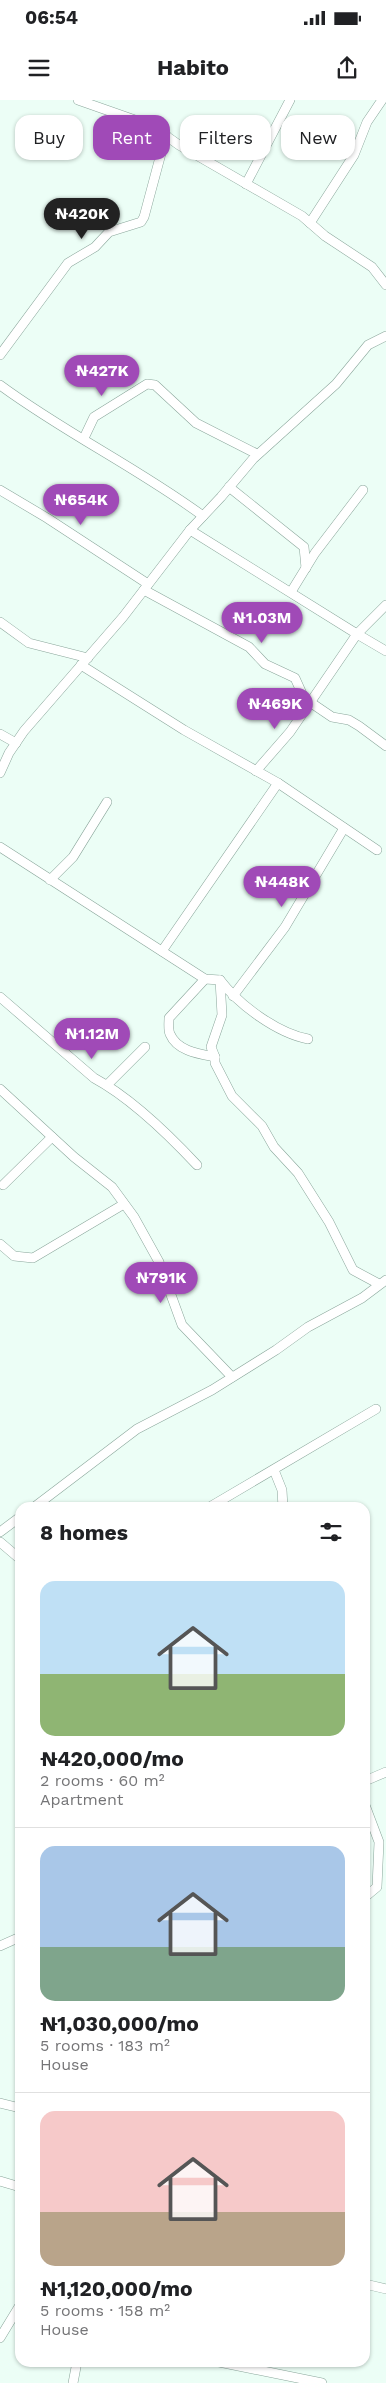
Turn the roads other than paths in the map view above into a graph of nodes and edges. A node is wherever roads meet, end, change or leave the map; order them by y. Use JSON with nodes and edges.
{"nodes":[{"id":1,"x":78,"y":100,"type":"edge"},
{"id":2,"x":290,"y":100,"type":"edge"},
{"id":3,"x":382,"y":100,"type":"edge"},
{"id":4,"x":121,"y":115,"type":"edge"},
{"id":5,"x":170,"y":137,"type":"edge"},
{"id":6,"x":159,"y":160,"type":"edge"},
{"id":7,"x":246,"y":184,"type":"junction"},
{"id":8,"x":310,"y":223,"type":"junction"},
{"id":9,"x":386,"y":285,"type":"edge"},
{"id":10,"x":386,"y":336,"type":"edge"},
{"id":11,"x":0,"y":355,"type":"edge"},
{"id":12,"x":0,"y":385,"type":"edge"},
{"id":13,"x":84,"y":438,"type":"junction"},
{"id":14,"x":257,"y":454,"type":"junction"},
{"id":15,"x":230,"y":487,"type":"junction"},
{"id":16,"x":0,"y":490,"type":"edge"},
{"id":17,"x":363,"y":490,"type":"dead end"},
{"id":18,"x":203,"y":516,"type":"junction"},
{"id":19,"x":190,"y":530,"type":"junction"},
{"id":20,"x":306,"y":568,"type":"junction"},
{"id":21,"x":146,"y":587,"type":"junction"},
{"id":22,"x":291,"y":592,"type":"junction"},
{"id":23,"x":386,"y":605,"type":"edge"},
{"id":24,"x":0,"y":622,"type":"edge"},
{"id":25,"x":357,"y":634,"type":"junction"},
{"id":26,"x":386,"y":651,"type":"edge"},
{"id":27,"x":88,"y":658,"type":"junction"},
{"id":28,"x":81,"y":665,"type":"junction"},
{"id":29,"x":310,"y":702,"type":"junction"},
{"id":30,"x":0,"y":734,"type":"edge"},
{"id":31,"x":16,"y":743,"type":"junction"},
{"id":32,"x":386,"y":746,"type":"edge"},
{"id":33,"x":256,"y":770,"type":"junction"},
{"id":34,"x":0,"y":773,"type":"edge"},
{"id":35,"x":278,"y":783,"type":"junction"},
{"id":36,"x":107,"y":802,"type":"dead end"},
{"id":37,"x":344,"y":828,"type":"junction"},
{"id":38,"x":0,"y":847,"type":"edge"},
{"id":39,"x":377,"y":850,"type":"dead end"},
{"id":40,"x":50,"y":880,"type":"junction"},
{"id":41,"x":162,"y":951,"type":"junction"},
{"id":42,"x":205,"y":979,"type":"junction"},
{"id":43,"x":220,"y":980,"type":"junction"},
{"id":44,"x":233,"y":996,"type":"junction"},
{"id":45,"x":0,"y":997,"type":"edge"},
{"id":46,"x":308,"y":1039,"type":"dead end"},
{"id":47,"x":145,"y":1047,"type":"dead end"},
{"id":48,"x":215,"y":1057,"type":"junction"},
{"id":49,"x":107,"y":1084,"type":"junction"},
{"id":50,"x":0,"y":1089,"type":"edge"},
{"id":51,"x":52,"y":1136,"type":"junction"},
{"id":52,"x":197,"y":1165,"type":"dead end"},
{"id":53,"x":3,"y":1185,"type":"dead end"},
{"id":54,"x":124,"y":1204,"type":"junction"},
{"id":55,"x":0,"y":1244,"type":"edge"},
{"id":56,"x":383,"y":1282,"type":"edge"},
{"id":57,"x":232,"y":1377,"type":"junction"},
{"id":58,"x":376,"y":1409,"type":"dead end"},
{"id":59,"x":274,"y":1470,"type":"junction"},
{"id":60,"x":41,"y":1502,"type":"edge"},
{"id":61,"x":218,"y":1502,"type":"edge"},
{"id":62,"x":283,"y":1502,"type":"edge"},
{"id":63,"x":15,"y":1522,"type":"edge"},
{"id":64,"x":0,"y":1532,"type":"edge"},
{"id":65,"x":0,"y":1542,"type":"edge"},
{"id":66,"x":15,"y":1555,"type":"edge"},
{"id":67,"x":386,"y":1772,"type":"edge"},
{"id":68,"x":370,"y":1779,"type":"edge"},
{"id":69,"x":370,"y":1818,"type":"edge"},
{"id":70,"x":370,"y":1893,"type":"edge"},
{"id":71,"x":15,"y":1940,"type":"edge"},
{"id":72,"x":0,"y":1946,"type":"edge"},
{"id":73,"x":0,"y":2103,"type":"edge"},
{"id":74,"x":15,"y":2107,"type":"edge"},
{"id":75,"x":0,"y":2182,"type":"edge"},
{"id":76,"x":15,"y":2186,"type":"edge"},
{"id":77,"x":370,"y":2285,"type":"edge"},
{"id":78,"x":386,"y":2289,"type":"edge"},
{"id":79,"x":15,"y":2313,"type":"edge"},
{"id":80,"x":0,"y":2338,"type":"edge"},
{"id":81,"x":76,"y":2367,"type":"edge"},
{"id":82,"x":244,"y":2367,"type":"edge"},
{"id":83,"x":72,"y":2383,"type":"edge"},
{"id":84,"x":322,"y":2383,"type":"edge"}],
"edges":[{"from":1,"to":4,"type":"street"},
{"from":2,"to":7,"type":"street"},
{"from":3,"to":8,"type":"street"},
{"from":5,"to":7,"type":"street"},
{"from":6,"to":11,"type":"street"},
{"from":7,"to":8,"type":"street"},
{"from":8,"to":9,"type":"street"},
{"from":10,"to":14,"type":"street"},
{"from":12,"to":13,"type":"street"},
{"from":13,"to":14,"type":"street"},
{"from":13,"to":18,"type":"street"},
{"from":14,"to":15,"type":"street"},
{"from":15,"to":18,"type":"street"},
{"from":15,"to":20,"type":"street"},
{"from":16,"to":21,"type":"street"},
{"from":17,"to":20,"type":"street"},
{"from":18,"to":19,"type":"street"},
{"from":19,"to":21,"type":"street"},
{"from":19,"to":22,"type":"street"},
{"from":20,"to":22,"type":"street"},
{"from":21,"to":27,"type":"street"},
{"from":21,"to":29,"type":"street"},
{"from":22,"to":25,"type":"street"},
{"from":23,"to":25,"type":"street"},
{"from":24,"to":27,"type":"street"},
{"from":25,"to":26,"type":"street"},
{"from":25,"to":29,"type":"street"},
{"from":27,"to":28,"type":"street"},
{"from":28,"to":31,"type":"street"},
{"from":28,"to":33,"type":"street"},
{"from":29,"to":32,"type":"street"},
{"from":29,"to":33,"type":"street"},
{"from":30,"to":31,"type":"street"},
{"from":31,"to":34,"type":"street"},
{"from":33,"to":35,"type":"street"},
{"from":35,"to":37,"type":"street"},
{"from":35,"to":41,"type":"street"},
{"from":36,"to":40,"type":"street"},
{"from":37,"to":39,"type":"street"},
{"from":37,"to":44,"type":"street"},
{"from":38,"to":40,"type":"street"},
{"from":40,"to":41,"type":"street"},
{"from":41,"to":42,"type":"street"},
{"from":42,"to":43,"type":"street"},
{"from":42,"to":48,"type":"street"},
{"from":43,"to":44,"type":"street"},
{"from":43,"to":48,"type":"street"},
{"from":44,"to":46,"type":"street"},
{"from":45,"to":49,"type":"street"},
{"from":47,"to":49,"type":"street"},
{"from":48,"to":56,"type":"street"},
{"from":49,"to":52,"type":"street"},
{"from":50,"to":51,"type":"street"},
{"from":51,"to":53,"type":"street"},
{"from":51,"to":54,"type":"street"},
{"from":54,"to":55,"type":"street"},
{"from":54,"to":57,"type":"street"},
{"from":56,"to":57,"type":"street"},
{"from":57,"to":60,"type":"street"},
{"from":58,"to":59,"type":"street"},
{"from":59,"to":61,"type":"street"},
{"from":59,"to":62,"type":"street"},
{"from":63,"to":64,"type":"street"},
{"from":65,"to":66,"type":"street"},
{"from":67,"to":68,"type":"street"},
{"from":69,"to":70,"type":"street"},
{"from":71,"to":72,"type":"street"},
{"from":73,"to":74,"type":"street"},
{"from":75,"to":76,"type":"street"},
{"from":77,"to":78,"type":"street"},
{"from":79,"to":80,"type":"street"},
{"from":81,"to":83,"type":"street"},
{"from":82,"to":84,"type":"street"}]}
